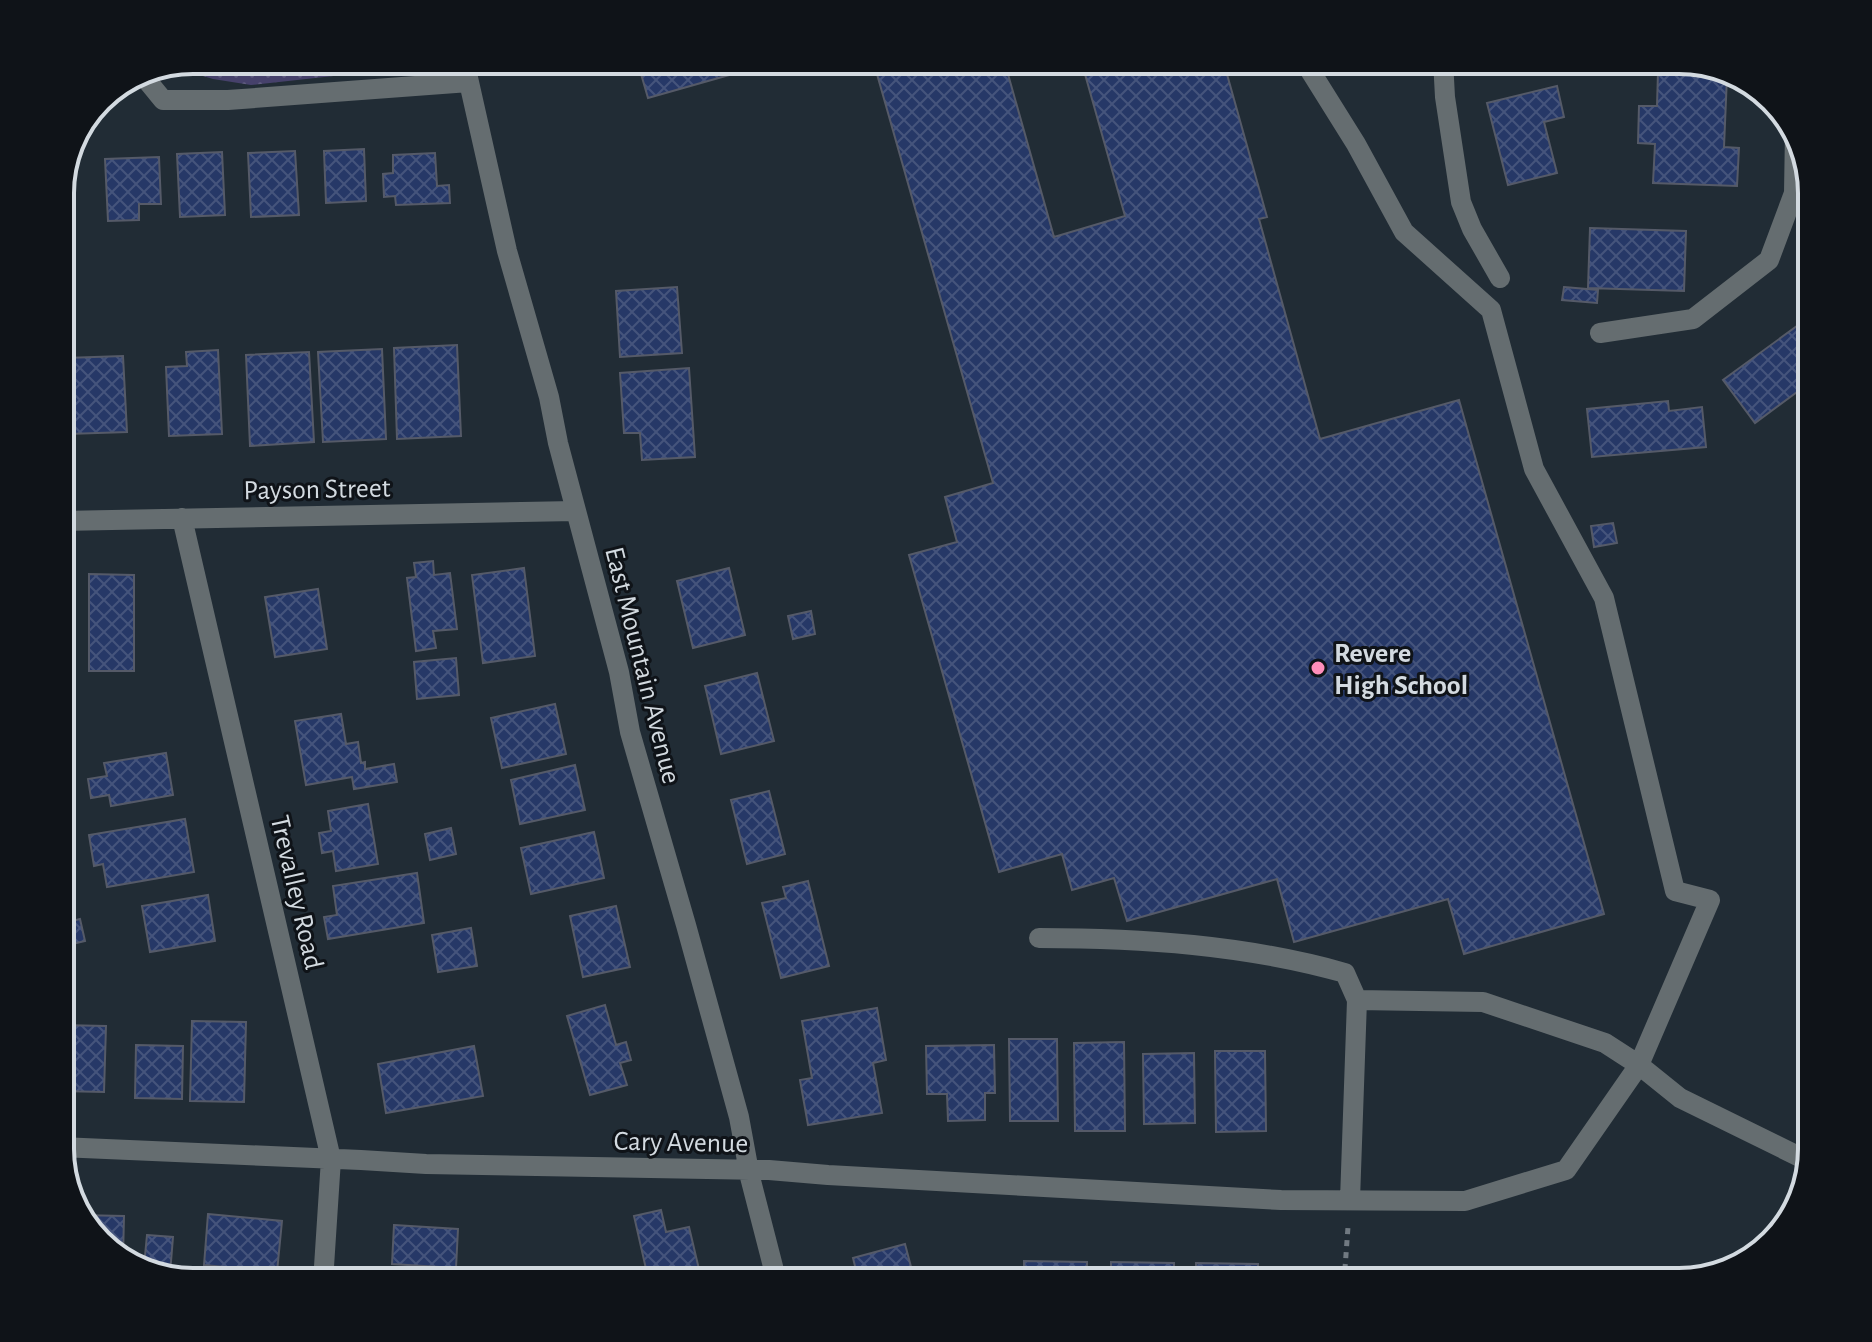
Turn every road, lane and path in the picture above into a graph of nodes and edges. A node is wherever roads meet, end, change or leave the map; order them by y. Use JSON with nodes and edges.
{"nodes":[{"id":1,"x":467,"y":74,"type":"edge"},
{"id":2,"x":1312,"y":74,"type":"edge"},
{"id":3,"x":1444,"y":74,"type":"edge"},
{"id":4,"x":469,"y":82,"type":"junction"},
{"id":5,"x":149,"y":83,"type":"edge"},
{"id":6,"x":1794,"y":164,"type":"edge"},
{"id":7,"x":1500,"y":278,"type":"dead end"},
{"id":8,"x":1600,"y":333,"type":"dead end"},
{"id":9,"x":575,"y":511,"type":"junction"},
{"id":10,"x":182,"y":518,"type":"junction"},
{"id":11,"x":74,"y":521,"type":"edge"},
{"id":12,"x":1039,"y":938,"type":"dead end"},
{"id":13,"x":1357,"y":1000,"type":"junction"},
{"id":14,"x":1639,"y":1065,"type":"junction"},
{"id":15,"x":74,"y":1148,"type":"edge"},
{"id":16,"x":1797,"y":1156,"type":"edge"},
{"id":17,"x":331,"y":1159,"type":"junction"},
{"id":18,"x":749,"y":1170,"type":"junction"},
{"id":19,"x":1350,"y":1200,"type":"junction"},
{"id":20,"x":324,"y":1268,"type":"edge"},
{"id":21,"x":774,"y":1268,"type":"edge"},
{"id":22,"x":1345,"y":1268,"type":"edge"}],
"edges":[{"from":1,"to":4,"type":"street","name":"East Mountain Avenue"},
{"from":2,"to":14,"type":"street","name":"Cary Avenue"},
{"from":3,"to":7,"type":"street"},
{"from":4,"to":5,"type":"street"},
{"from":4,"to":9,"type":"street","name":"East Mountain Avenue"},
{"from":6,"to":8,"type":"street"},
{"from":9,"to":10,"type":"street","name":"Payson Street"},
{"from":9,"to":18,"type":"street","name":"East Mountain Avenue"},
{"from":10,"to":11,"type":"street","name":"Payson Street"},
{"from":10,"to":17,"type":"street","name":"Trevalley Road"},
{"from":12,"to":13,"type":"street"},
{"from":13,"to":14,"type":"street"},
{"from":13,"to":19,"type":"street"},
{"from":14,"to":16,"type":"street"},
{"from":14,"to":19,"type":"street","name":"Cary Avenue"},
{"from":15,"to":17,"type":"street","name":"Cary Avenue"},
{"from":17,"to":18,"type":"street","name":"Cary Avenue"},
{"from":17,"to":20,"type":"street","name":"Trevalley Road"},
{"from":18,"to":19,"type":"street","name":"Cary Avenue"},
{"from":18,"to":21,"type":"street","name":"East Mountain Avenue"},
{"from":19,"to":22,"type":"path"}]}
